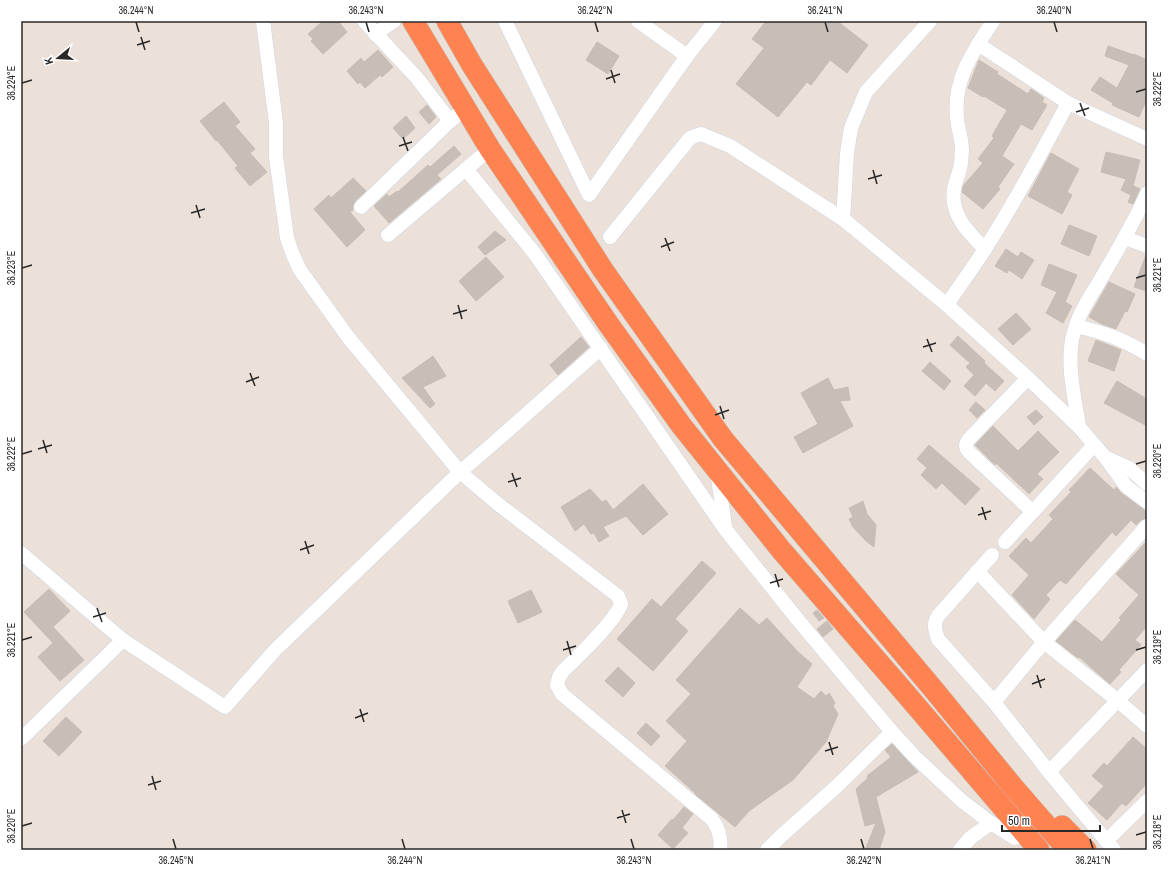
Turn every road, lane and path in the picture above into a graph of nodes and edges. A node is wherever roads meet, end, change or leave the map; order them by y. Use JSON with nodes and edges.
{"nodes":[{"id":1,"x":263,"y":21,"type":"edge"},
{"id":2,"x":364,"y":21,"type":"edge"},
{"id":3,"x":394,"y":21,"type":"edge"},
{"id":4,"x":413,"y":21,"type":"edge"},
{"id":5,"x":447,"y":21,"type":"edge"},
{"id":6,"x":505,"y":21,"type":"edge"},
{"id":7,"x":638,"y":21,"type":"edge"},
{"id":8,"x":715,"y":21,"type":"edge"},
{"id":9,"x":930,"y":21,"type":"edge"},
{"id":10,"x":993,"y":21,"type":"edge"},
{"id":11,"x":375,"y":34,"type":"junction"},
{"id":12,"x":978,"y":44,"type":"junction"},
{"id":13,"x":687,"y":56,"type":"junction"},
{"id":14,"x":1068,"y":103,"type":"junction"},
{"id":15,"x":458,"y":115,"type":"junction"},
{"id":16,"x":1147,"y":139,"type":"edge"},
{"id":17,"x":490,"y":149,"type":"junction"},
{"id":18,"x":466,"y":169,"type":"junction"},
{"id":19,"x":1147,"y":193,"type":"edge"},
{"id":20,"x":361,"y":207,"type":"dead end"},
{"id":21,"x":843,"y":219,"type":"junction"},
{"id":22,"x":388,"y":235,"type":"dead end"},
{"id":23,"x":610,"y":237,"type":"dead end"},
{"id":24,"x":1125,"y":238,"type":"junction"},
{"id":25,"x":1147,"y":246,"type":"edge"},
{"id":26,"x":985,"y":249,"type":"junction"},
{"id":27,"x":947,"y":304,"type":"junction"},
{"id":28,"x":1076,"y":326,"type":"junction"},
{"id":29,"x":600,"y":348,"type":"junction"},
{"id":30,"x":1147,"y":354,"type":"edge"},
{"id":31,"x":1028,"y":378,"type":"junction"},
{"id":32,"x":1080,"y":428,"type":"junction"},
{"id":33,"x":1094,"y":445,"type":"junction"},
{"id":34,"x":1105,"y":457,"type":"junction"},
{"id":35,"x":716,"y":469,"type":"junction"},
{"id":36,"x":460,"y":472,"type":"junction"},
{"id":37,"x":1147,"y":484,"type":"edge"},
{"id":38,"x":1147,"y":502,"type":"edge"},
{"id":39,"x":1033,"y":512,"type":"junction"},
{"id":40,"x":1147,"y":526,"type":"edge"},
{"id":41,"x":725,"y":528,"type":"junction"},
{"id":42,"x":1005,"y":542,"type":"dead end"},
{"id":43,"x":21,"y":553,"type":"edge"},
{"id":44,"x":992,"y":555,"type":"dead end"},
{"id":45,"x":977,"y":571,"type":"junction"},
{"id":46,"x":123,"y":640,"type":"junction"},
{"id":47,"x":1044,"y":642,"type":"junction"},
{"id":48,"x":1147,"y":670,"type":"edge"},
{"id":49,"x":1117,"y":700,"type":"junction"},
{"id":50,"x":994,"y":702,"type":"junction"},
{"id":51,"x":1147,"y":726,"type":"edge"},
{"id":52,"x":892,"y":732,"type":"junction"},
{"id":53,"x":21,"y":739,"type":"edge"},
{"id":54,"x":1049,"y":772,"type":"junction"},
{"id":55,"x":1014,"y":788,"type":"junction"},
{"id":56,"x":991,"y":793,"type":"junction"},
{"id":57,"x":1147,"y":801,"type":"edge"},
{"id":58,"x":991,"y":823,"type":"junction"},
{"id":59,"x":1020,"y":844,"type":"edge"},
{"id":60,"x":1110,"y":846,"type":"edge"},
{"id":61,"x":720,"y":850,"type":"edge"},
{"id":62,"x":767,"y":850,"type":"edge"},
{"id":63,"x":960,"y":850,"type":"edge"},
{"id":64,"x":1039,"y":850,"type":"edge"},
{"id":65,"x":1068,"y":850,"type":"edge"},
{"id":66,"x":1086,"y":850,"type":"edge"}],
"edges":[{"from":1,"to":36,"type":"street"},
{"from":2,"to":11,"type":"street"},
{"from":3,"to":11,"type":"street"},
{"from":4,"to":15,"type":"highway"},
{"from":5,"to":55,"type":"highway"},
{"from":6,"to":13,"type":"street"},
{"from":7,"to":13,"type":"street"},
{"from":8,"to":13,"type":"street"},
{"from":9,"to":21,"type":"street"},
{"from":10,"to":12,"type":"street"},
{"from":11,"to":15,"type":"street"},
{"from":12,"to":14,"type":"street"},
{"from":12,"to":26,"type":"street"},
{"from":14,"to":16,"type":"street"},
{"from":14,"to":26,"type":"street"},
{"from":15,"to":17,"type":"highway"},
{"from":15,"to":20,"type":"street"},
{"from":17,"to":18,"type":"street"},
{"from":17,"to":35,"type":"highway"},
{"from":18,"to":22,"type":"street"},
{"from":18,"to":29,"type":"street"},
{"from":19,"to":24,"type":"street"},
{"from":21,"to":23,"type":"street"},
{"from":21,"to":27,"type":"street"},
{"from":24,"to":25,"type":"street"},
{"from":24,"to":28,"type":"street"},
{"from":26,"to":27,"type":"street"},
{"from":27,"to":31,"type":"street"},
{"from":28,"to":30,"type":"street"},
{"from":28,"to":32,"type":"street"},
{"from":29,"to":36,"type":"street"},
{"from":29,"to":41,"type":"street"},
{"from":31,"to":32,"type":"street"},
{"from":31,"to":39,"type":"street"},
{"from":32,"to":33,"type":"street"},
{"from":33,"to":34,"type":"street"},
{"from":33,"to":39,"type":"street"},
{"from":34,"to":37,"type":"street"},
{"from":34,"to":38,"type":"street"},
{"from":35,"to":41,"type":"street"},
{"from":35,"to":56,"type":"highway"},
{"from":36,"to":46,"type":"street"},
{"from":36,"to":61,"type":"street"},
{"from":39,"to":42,"type":"street"},
{"from":40,"to":47,"type":"street"},
{"from":41,"to":52,"type":"street"},
{"from":43,"to":46,"type":"street"},
{"from":44,"to":45,"type":"street"},
{"from":45,"to":47,"type":"street"},
{"from":45,"to":50,"type":"street"},
{"from":46,"to":53,"type":"street"},
{"from":47,"to":49,"type":"street"},
{"from":47,"to":50,"type":"street"},
{"from":48,"to":49,"type":"street"},
{"from":49,"to":51,"type":"street"},
{"from":49,"to":54,"type":"street"},
{"from":50,"to":54,"type":"street"},
{"from":52,"to":58,"type":"street"},
{"from":52,"to":62,"type":"street"},
{"from":54,"to":60,"type":"street"},
{"from":55,"to":65,"type":"highway"},
{"from":55,"to":66,"type":"highway"},
{"from":56,"to":59,"type":"highway"},
{"from":56,"to":64,"type":"highway"},
{"from":57,"to":60,"type":"street"},
{"from":58,"to":59,"type":"street"},
{"from":58,"to":63,"type":"street"}]}
